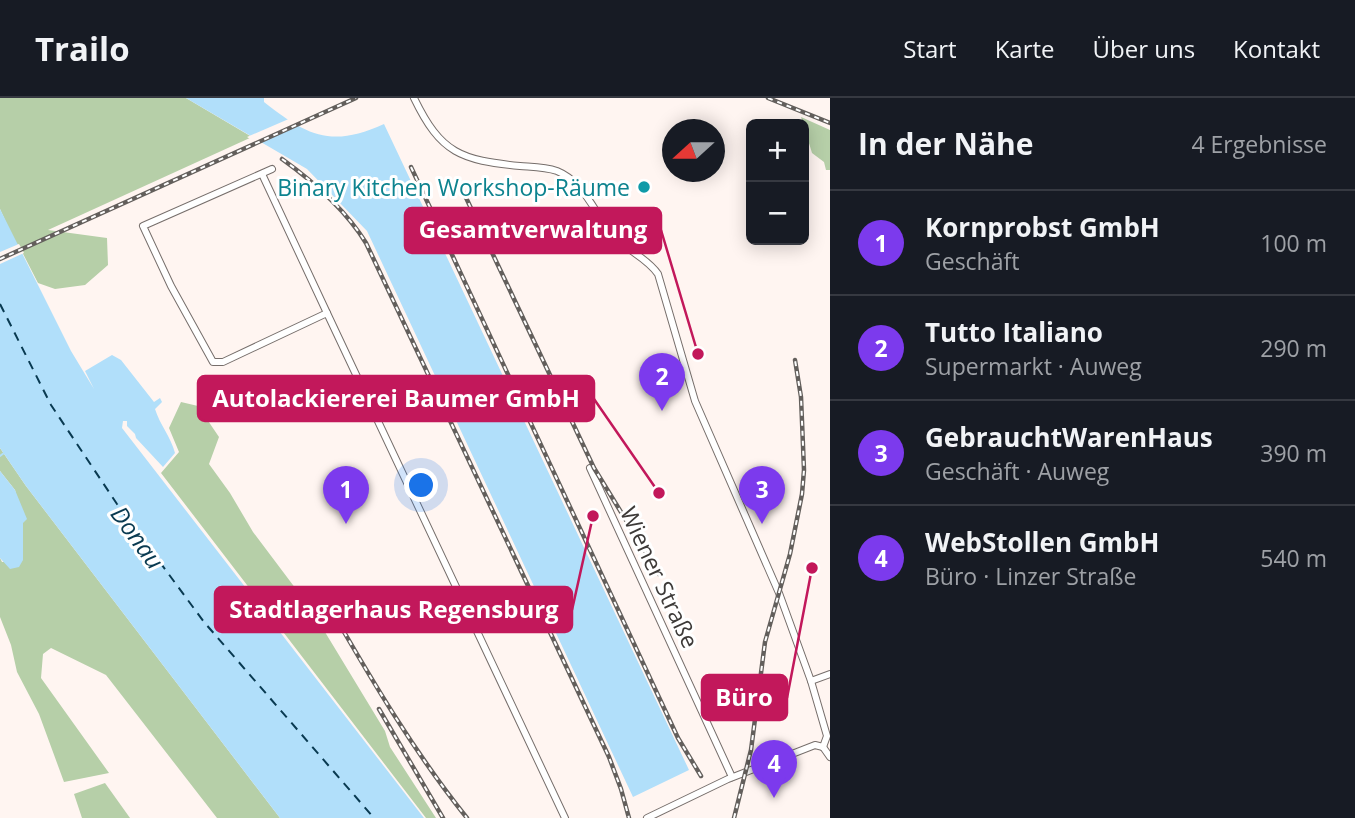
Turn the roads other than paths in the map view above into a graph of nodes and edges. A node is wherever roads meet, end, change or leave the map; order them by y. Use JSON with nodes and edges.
{"nodes":[{"id":1,"x":414,"y":98,"type":"edge"},
{"id":2,"x":272,"y":169,"type":"dead end"},
{"id":3,"x":262,"y":174,"type":"junction"},
{"id":4,"x":327,"y":313,"type":"junction"},
{"id":5,"x":590,"y":468,"type":"dead end"},
{"id":6,"x":830,"y":674,"type":"edge"},
{"id":7,"x":811,"y":681,"type":"junction"},
{"id":8,"x":823,"y":747,"type":"junction"},
{"id":9,"x":830,"y":757,"type":"edge"},
{"id":10,"x":732,"y":777,"type":"junction"},
{"id":11,"x":565,"y":818,"type":"edge"},
{"id":12,"x":648,"y":818,"type":"edge"}],
"edges":[{"from":1,"to":7,"type":"street"},
{"from":2,"to":3,"type":"street"},
{"from":3,"to":4,"type":"street"},
{"from":3,"to":4,"type":"street"},
{"from":4,"to":11,"type":"street"},
{"from":5,"to":10,"type":"street","name":"Wiener Straße"},
{"from":6,"to":7,"type":"street"},
{"from":7,"to":8,"type":"street"},
{"from":8,"to":9,"type":"street"},
{"from":8,"to":10,"type":"street"},
{"from":10,"to":12,"type":"street"}]}
